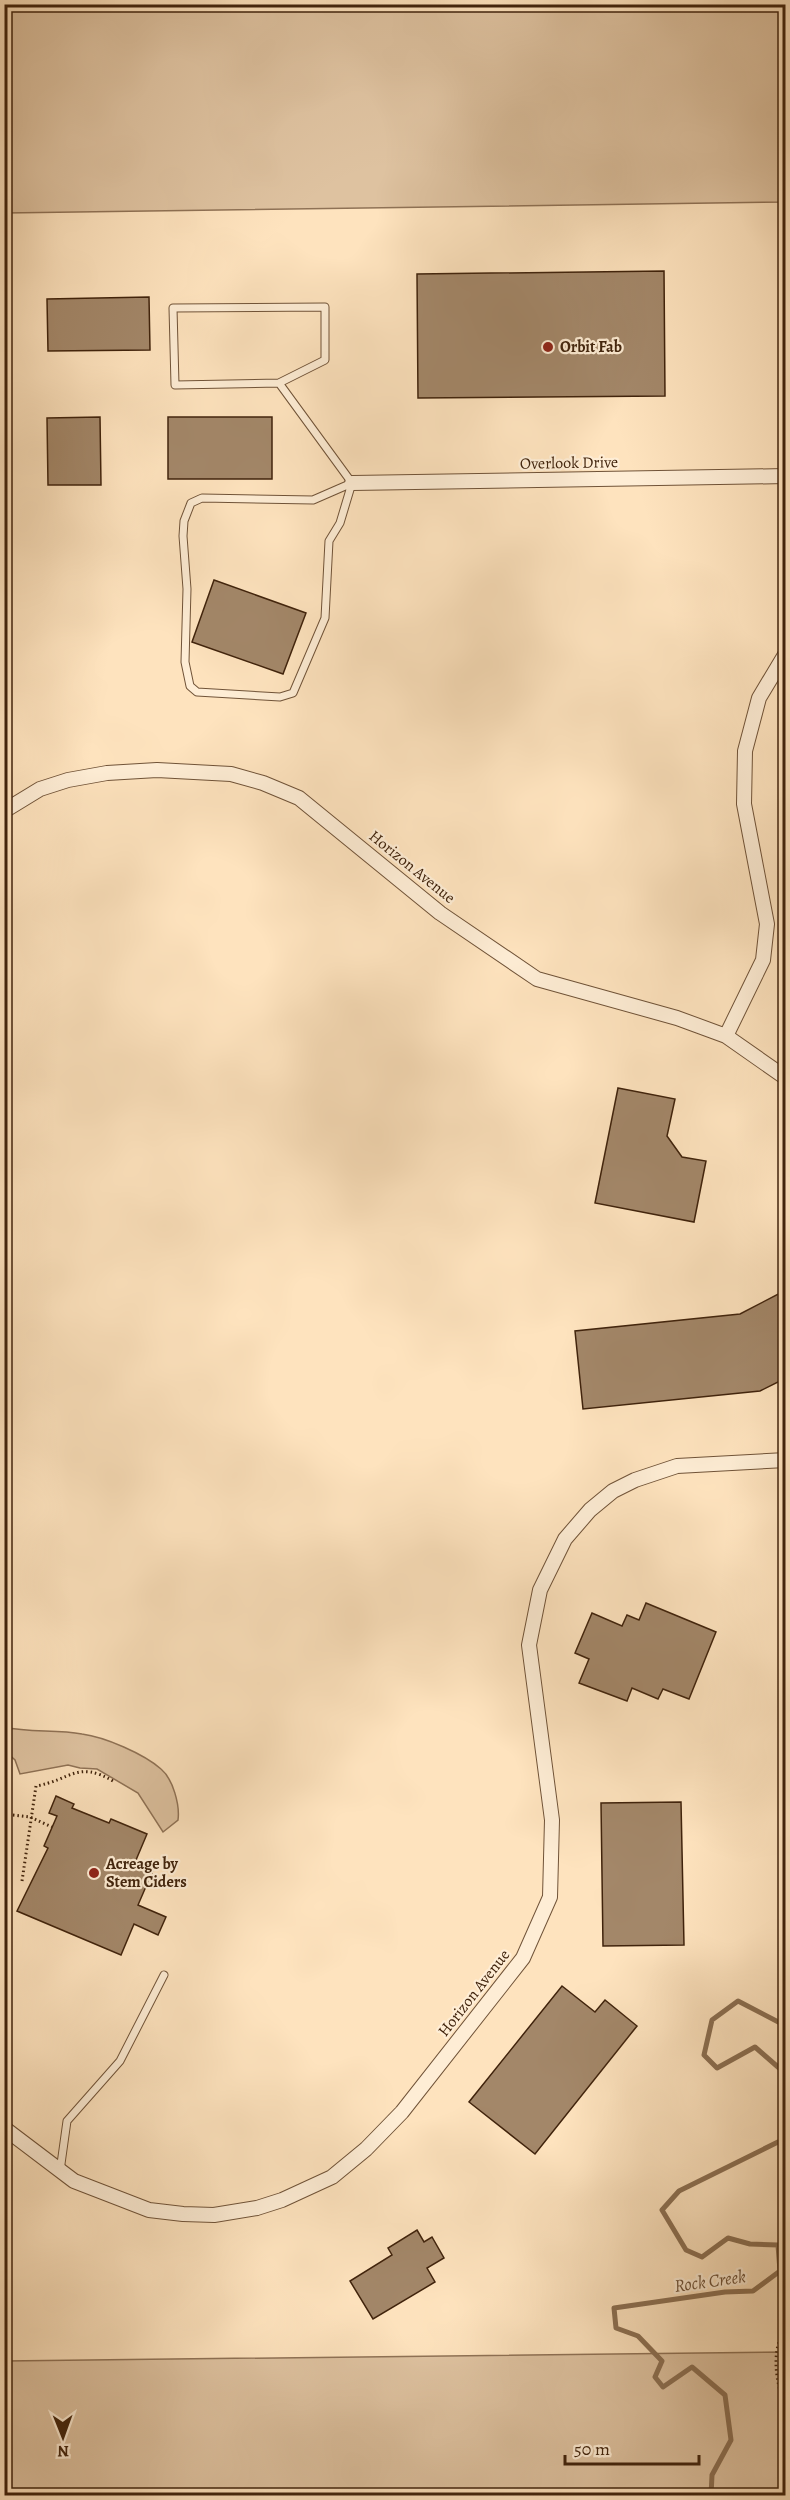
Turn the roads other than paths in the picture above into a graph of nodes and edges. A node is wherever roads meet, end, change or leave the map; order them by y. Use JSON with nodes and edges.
{"nodes":[{"id":1,"x":279,"y":383,"type":"junction"},
{"id":2,"x":786,"y":476,"type":"edge"},
{"id":3,"x":352,"y":483,"type":"junction"},
{"id":4,"x":786,"y":653,"type":"edge"},
{"id":5,"x":4,"y":811,"type":"edge"},
{"id":6,"x":726,"y":1036,"type":"junction"},
{"id":7,"x":786,"y":1078,"type":"edge"},
{"id":8,"x":786,"y":1460,"type":"edge"},
{"id":9,"x":164,"y":1976,"type":"dead end"},
{"id":10,"x":4,"y":2128,"type":"edge"},
{"id":11,"x":60,"y":2171,"type":"junction"}],
"edges":[{"from":1,"to":1,"type":"lane"},
{"from":1,"to":3,"type":"lane"},
{"from":2,"to":3,"type":"street","name":"Overlook Drive"},
{"from":3,"to":3,"type":"lane"},
{"from":4,"to":6,"type":"street"},
{"from":5,"to":6,"type":"street","name":"Horizon Avenue"},
{"from":6,"to":7,"type":"street","name":"Horizon Avenue"},
{"from":8,"to":11,"type":"street","name":"Horizon Avenue"},
{"from":9,"to":11,"type":"lane"},
{"from":10,"to":11,"type":"street","name":"Horizon Avenue"}]}
